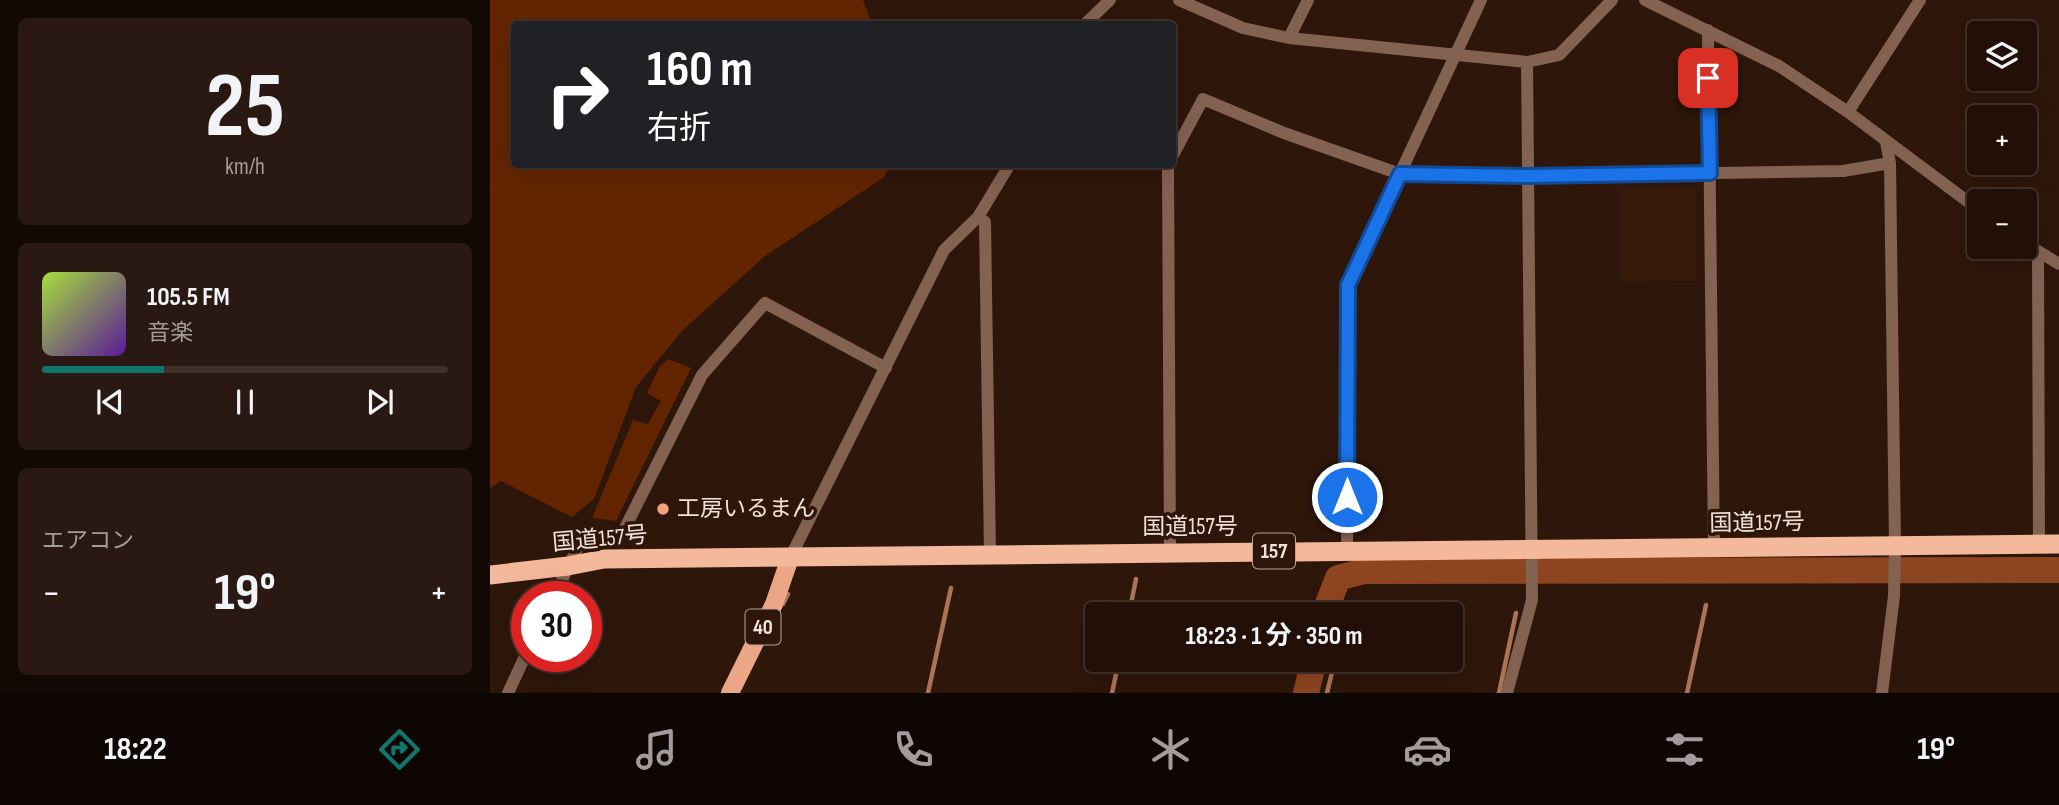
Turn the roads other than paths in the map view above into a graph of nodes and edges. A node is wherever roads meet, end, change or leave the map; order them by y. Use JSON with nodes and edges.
{"nodes":[{"id":1,"x":1110,"y":0,"type":"edge"},
{"id":2,"x":1179,"y":0,"type":"edge"},
{"id":3,"x":1308,"y":0,"type":"edge"},
{"id":4,"x":1481,"y":0,"type":"edge"},
{"id":5,"x":1612,"y":0,"type":"edge"},
{"id":6,"x":1645,"y":0,"type":"edge"},
{"id":7,"x":1920,"y":0,"type":"edge"},
{"id":8,"x":1088,"y":21,"type":"edge"},
{"id":9,"x":1708,"y":30,"type":"junction"},
{"id":10,"x":1289,"y":38,"type":"junction"},
{"id":11,"x":1454,"y":56,"type":"junction"},
{"id":12,"x":1527,"y":62,"type":"junction"},
{"id":13,"x":1848,"y":111,"type":"junction"},
{"id":14,"x":1886,"y":142,"type":"junction"},
{"id":15,"x":1176,"y":149,"type":"edge"},
{"id":16,"x":1890,"y":163,"type":"junction"},
{"id":17,"x":1004,"y":168,"type":"edge"},
{"id":18,"x":1168,"y":168,"type":"edge"},
{"id":19,"x":1710,"y":173,"type":"junction"},
{"id":20,"x":1400,"y":174,"type":"junction"},
{"id":21,"x":1528,"y":176,"type":"junction"},
{"id":22,"x":1967,"y":201,"type":"edge"},
{"id":23,"x":978,"y":217,"type":"junction"},
{"id":24,"x":2038,"y":252,"type":"joint"},
{"id":25,"x":2059,"y":264,"type":"edge"},
{"id":26,"x":886,"y":368,"type":"junction"},
{"id":27,"x":2049,"y":545,"type":"edge"},
{"id":28,"x":1895,"y":546,"type":"junction"},
{"id":29,"x":1714,"y":548,"type":"junction"},
{"id":30,"x":1347,"y":550,"type":"junction"},
{"id":31,"x":1170,"y":552,"type":"junction"},
{"id":32,"x":990,"y":554,"type":"junction"},
{"id":33,"x":1530,"y":555,"type":"junction"},
{"id":34,"x":790,"y":558,"type":"junction"},
{"id":35,"x":568,"y":566,"type":"junction"},
{"id":36,"x":490,"y":575,"type":"edge"},
{"id":37,"x":561,"y":581,"type":"edge"},
{"id":38,"x":518,"y":672,"type":"edge"},
{"id":39,"x":508,"y":693,"type":"edge"},
{"id":40,"x":730,"y":693,"type":"edge"},
{"id":41,"x":1507,"y":693,"type":"edge"},
{"id":42,"x":1882,"y":693,"type":"edge"}],
"edges":[{"from":1,"to":8,"type":"street"},
{"from":2,"to":10,"type":"street"},
{"from":3,"to":10,"type":"street"},
{"from":4,"to":11,"type":"street"},
{"from":5,"to":12,"type":"street"},
{"from":6,"to":9,"type":"street"},
{"from":7,"to":13,"type":"street"},
{"from":9,"to":13,"type":"street"},
{"from":9,"to":19,"type":"street"},
{"from":10,"to":11,"type":"street"},
{"from":11,"to":12,"type":"street"},
{"from":11,"to":20,"type":"street"},
{"from":12,"to":21,"type":"street"},
{"from":13,"to":14,"type":"street"},
{"from":14,"to":16,"type":"street"},
{"from":14,"to":22,"type":"street"},
{"from":15,"to":20,"type":"street"},
{"from":16,"to":19,"type":"street"},
{"from":16,"to":28,"type":"street"},
{"from":17,"to":23,"type":"street"},
{"from":18,"to":31,"type":"street"},
{"from":19,"to":21,"type":"street"},
{"from":19,"to":29,"type":"street"},
{"from":20,"to":21,"type":"street"},
{"from":20,"to":30,"type":"street"},
{"from":21,"to":33,"type":"street"},
{"from":23,"to":26,"type":"street"},
{"from":23,"to":32,"type":"street"},
{"from":24,"to":25,"type":"street"},
{"from":24,"to":27,"type":"street"},
{"from":26,"to":34,"type":"street"},
{"from":26,"to":35,"type":"street"},
{"from":27,"to":28,"type":"highway","name":"国道157号","number":"157"},
{"from":28,"to":29,"type":"highway","name":"国道157号","number":"157"},
{"from":28,"to":42,"type":"street"},
{"from":29,"to":33,"type":"highway","name":"国道157号","number":"157"},
{"from":30,"to":31,"type":"highway","name":"国道157号","number":"157"},
{"from":30,"to":33,"type":"highway","name":"国道157号","number":"157"},
{"from":31,"to":32,"type":"highway","name":"国道157号","number":"157"},
{"from":32,"to":34,"type":"highway","name":"国道157号","number":"157"},
{"from":33,"to":41,"type":"street"},
{"from":34,"to":35,"type":"highway","name":"国道157号","number":"157"},
{"from":34,"to":40,"type":"main road","number":"40"},
{"from":35,"to":36,"type":"highway","name":"国道157号","number":"157"},
{"from":35,"to":37,"type":"street"},
{"from":38,"to":39,"type":"street"}]}
